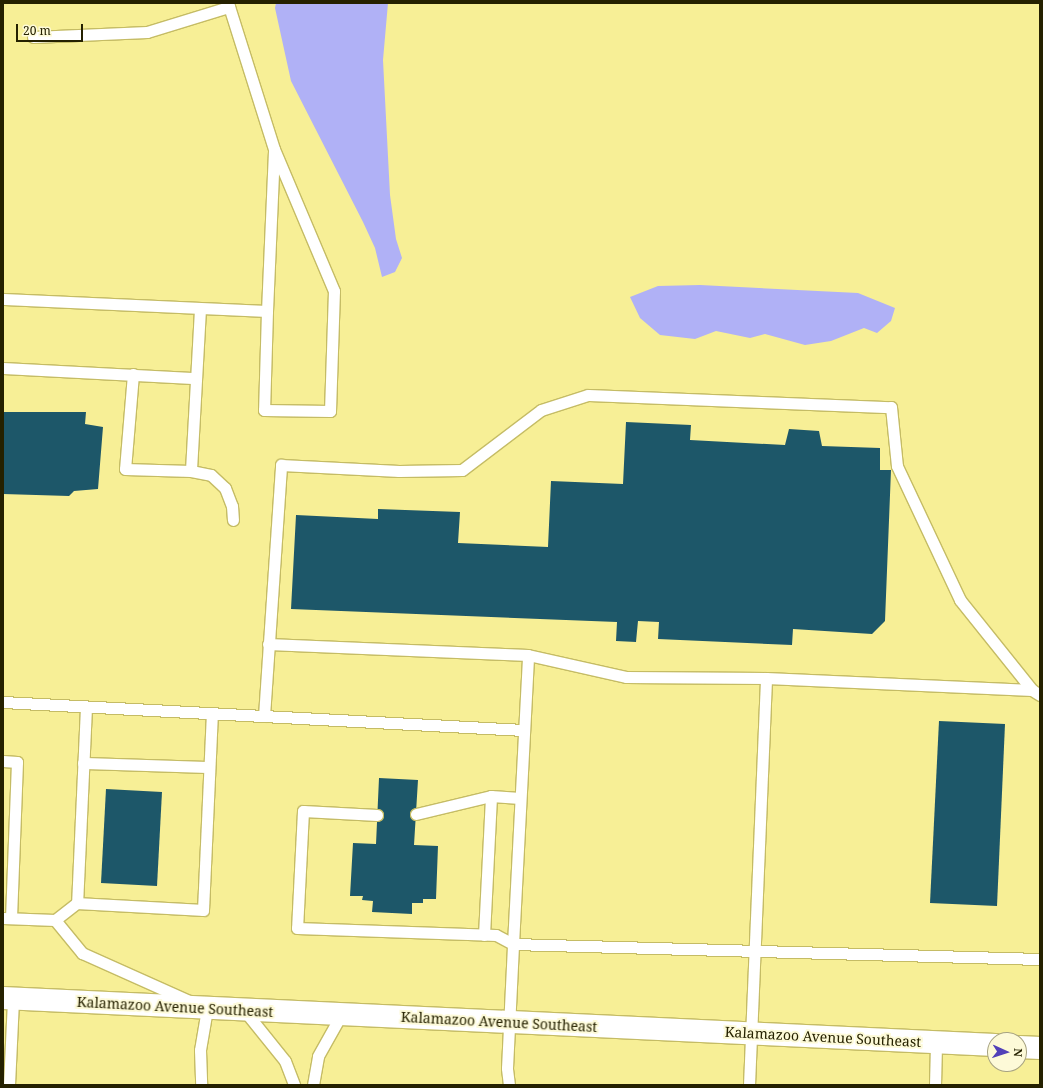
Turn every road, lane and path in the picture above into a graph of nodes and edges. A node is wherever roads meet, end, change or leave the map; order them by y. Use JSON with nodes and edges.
{"nodes":[{"id":1,"x":228,"y":5,"type":"edge"},
{"id":2,"x":33,"y":37,"type":"dead end"},
{"id":3,"x":274,"y":149,"type":"junction"},
{"id":4,"x":3,"y":299,"type":"edge"},
{"id":5,"x":200,"y":309,"type":"junction"},
{"id":6,"x":267,"y":311,"type":"junction"},
{"id":7,"x":3,"y":368,"type":"edge"},
{"id":8,"x":133,"y":374,"type":"junction"},
{"id":9,"x":196,"y":378,"type":"junction"},
{"id":10,"x":191,"y":471,"type":"junction"},
{"id":11,"x":233,"y":520,"type":"dead end"},
{"id":12,"x":268,"y":644,"type":"junction"},
{"id":13,"x":528,"y":655,"type":"junction"},
{"id":14,"x":766,"y":678,"type":"junction"},
{"id":15,"x":1036,"y":693,"type":"edge"},
{"id":16,"x":3,"y":702,"type":"edge"},
{"id":17,"x":86,"y":707,"type":"junction"},
{"id":18,"x":212,"y":714,"type":"junction"},
{"id":19,"x":264,"y":716,"type":"junction"},
{"id":20,"x":523,"y":730,"type":"junction"},
{"id":21,"x":3,"y":761,"type":"edge"},
{"id":22,"x":83,"y":763,"type":"junction"},
{"id":23,"x":210,"y":767,"type":"junction"},
{"id":24,"x":491,"y":796,"type":"junction"},
{"id":25,"x":520,"y":798,"type":"junction"},
{"id":26,"x":416,"y":814,"type":"dead end"},
{"id":27,"x":377,"y":815,"type":"dead end"},
{"id":28,"x":77,"y":904,"type":"junction"},
{"id":29,"x":7,"y":918,"type":"edge"},
{"id":30,"x":55,"y":920,"type":"junction"},
{"id":31,"x":484,"y":935,"type":"junction"},
{"id":32,"x":513,"y":944,"type":"junction"},
{"id":33,"x":755,"y":949,"type":"junction"},
{"id":34,"x":1040,"y":959,"type":"edge"},
{"id":35,"x":8,"y":999,"type":"edge"},
{"id":36,"x":206,"y":1009,"type":"junction"},
{"id":37,"x":244,"y":1010,"type":"junction"},
{"id":38,"x":342,"y":1015,"type":"junction"},
{"id":39,"x":509,"y":1022,"type":"junction"},
{"id":40,"x":751,"y":1034,"type":"junction"},
{"id":41,"x":936,"y":1043,"type":"junction"},
{"id":42,"x":987,"y":1046,"type":"edge"},
{"id":43,"x":1027,"y":1047,"type":"edge"},
{"id":44,"x":1040,"y":1048,"type":"edge"},
{"id":45,"x":9,"y":1085,"type":"edge"},
{"id":46,"x":201,"y":1085,"type":"edge"},
{"id":47,"x":294,"y":1085,"type":"edge"},
{"id":48,"x":313,"y":1085,"type":"edge"},
{"id":49,"x":509,"y":1085,"type":"edge"},
{"id":50,"x":749,"y":1085,"type":"edge"},
{"id":51,"x":935,"y":1085,"type":"edge"}],
"edges":[{"from":1,"to":2,"type":"lane"},
{"from":1,"to":3,"type":"lane"},
{"from":3,"to":6,"type":"lane"},
{"from":3,"to":6,"type":"lane"},
{"from":4,"to":5,"type":"lane"},
{"from":5,"to":6,"type":"lane"},
{"from":5,"to":9,"type":"lane"},
{"from":7,"to":8,"type":"lane"},
{"from":8,"to":9,"type":"lane"},
{"from":8,"to":10,"type":"lane"},
{"from":9,"to":10,"type":"lane"},
{"from":10,"to":11,"type":"lane"},
{"from":12,"to":13,"type":"lane"},
{"from":12,"to":15,"type":"lane"},
{"from":12,"to":19,"type":"lane"},
{"from":13,"to":14,"type":"lane"},
{"from":13,"to":20,"type":"lane"},
{"from":14,"to":15,"type":"lane"},
{"from":14,"to":33,"type":"lane"},
{"from":16,"to":17,"type":"lane"},
{"from":17,"to":18,"type":"lane"},
{"from":17,"to":22,"type":"lane"},
{"from":18,"to":19,"type":"lane"},
{"from":18,"to":23,"type":"lane"},
{"from":19,"to":20,"type":"lane"},
{"from":20,"to":25,"type":"lane"},
{"from":21,"to":29,"type":"lane"},
{"from":22,"to":23,"type":"lane"},
{"from":22,"to":28,"type":"lane"},
{"from":23,"to":28,"type":"lane"},
{"from":24,"to":25,"type":"lane"},
{"from":24,"to":26,"type":"lane"},
{"from":24,"to":31,"type":"lane"},
{"from":25,"to":32,"type":"lane"},
{"from":27,"to":31,"type":"lane"},
{"from":28,"to":30,"type":"lane"},
{"from":29,"to":30,"type":"lane"},
{"from":30,"to":36,"type":"lane"},
{"from":31,"to":32,"type":"lane"},
{"from":32,"to":33,"type":"lane"},
{"from":32,"to":39,"type":"lane"},
{"from":33,"to":34,"type":"lane"},
{"from":33,"to":40,"type":"lane"},
{"from":35,"to":36,"type":"main road","name":"Kalamazoo Avenue Southeast"},
{"from":35,"to":45,"type":"lane"},
{"from":36,"to":37,"type":"main road","name":"Kalamazoo Avenue Southeast"},
{"from":36,"to":46,"type":"lane"},
{"from":37,"to":38,"type":"main road","name":"Kalamazoo Avenue Southeast"},
{"from":37,"to":47,"type":"lane"},
{"from":38,"to":39,"type":"main road","name":"Kalamazoo Avenue Southeast"},
{"from":38,"to":48,"type":"lane"},
{"from":39,"to":40,"type":"main road","name":"Kalamazoo Avenue Southeast"},
{"from":39,"to":49,"type":"lane"},
{"from":40,"to":41,"type":"main road","name":"Kalamazoo Avenue Southeast"},
{"from":40,"to":50,"type":"lane"},
{"from":41,"to":42,"type":"main road","name":"Kalamazoo Avenue Southeast"},
{"from":41,"to":51,"type":"lane"},
{"from":43,"to":44,"type":"main road"}]}
